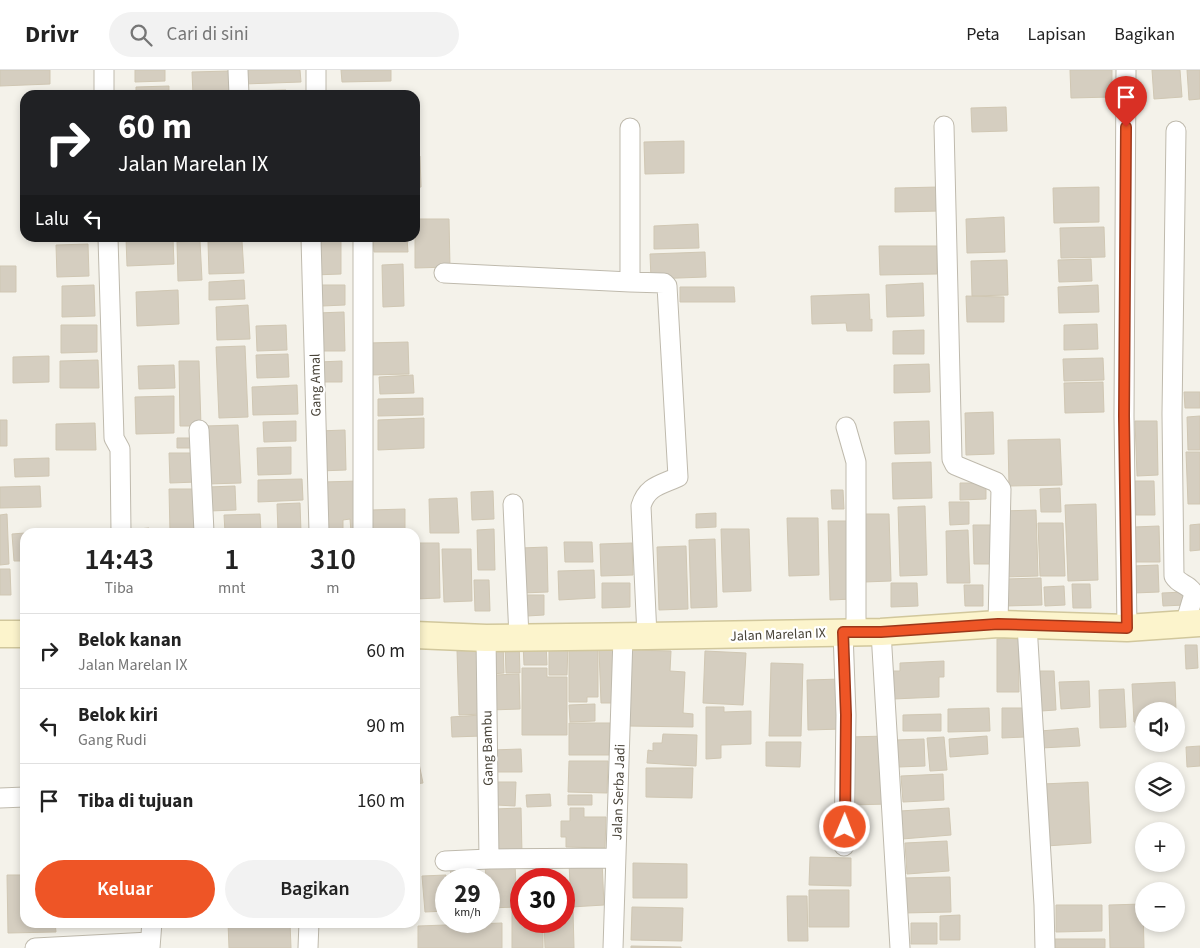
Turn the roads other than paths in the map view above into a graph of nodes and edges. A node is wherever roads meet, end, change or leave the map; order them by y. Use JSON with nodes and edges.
{"nodes":[{"id":1,"x":104,"y":70,"type":"edge"},
{"id":2,"x":238,"y":70,"type":"edge"},
{"id":3,"x":316,"y":70,"type":"edge"},
{"id":4,"x":1126,"y":70,"type":"edge"},
{"id":5,"x":104,"y":90,"type":"edge"},
{"id":6,"x":239,"y":90,"type":"edge"},
{"id":7,"x":316,"y":90,"type":"edge"},
{"id":8,"x":944,"y":126,"type":"dead end"},
{"id":9,"x":630,"y":128,"type":"dead end"},
{"id":10,"x":1176,"y":131,"type":"dead end"},
{"id":11,"x":108,"y":242,"type":"edge"},
{"id":12,"x":311,"y":242,"type":"edge"},
{"id":13,"x":363,"y":242,"type":"edge"},
{"id":14,"x":444,"y":273,"type":"dead end"},
{"id":15,"x":630,"y":282,"type":"junction"},
{"id":16,"x":846,"y":428,"type":"dead end"},
{"id":17,"x":199,"y":430,"type":"dead end"},
{"id":18,"x":513,"y":504,"type":"dead end"},
{"id":19,"x":121,"y":528,"type":"edge"},
{"id":20,"x":204,"y":528,"type":"edge"},
{"id":21,"x":319,"y":528,"type":"edge"},
{"id":22,"x":363,"y":528,"type":"edge"},
{"id":23,"x":998,"y":624,"type":"junction"},
{"id":24,"x":1193,"y":624,"type":"edge"},
{"id":25,"x":1027,"y":625,"type":"junction"},
{"id":26,"x":1127,"y":628,"type":"junction"},
{"id":27,"x":860,"y":632,"type":"junction"},
{"id":28,"x":0,"y":634,"type":"edge"},
{"id":29,"x":20,"y":634,"type":"edge"},
{"id":30,"x":420,"y":635,"type":"edge"},
{"id":31,"x":635,"y":636,"type":"junction"},
{"id":32,"x":519,"y":637,"type":"junction"},
{"id":33,"x":486,"y":638,"type":"junction"},
{"id":34,"x":20,"y":797,"type":"edge"},
{"id":35,"x":0,"y":798,"type":"edge"},
{"id":36,"x":844,"y":846,"type":"dead end"},
{"id":37,"x":616,"y":858,"type":"junction"},
{"id":38,"x":489,"y":859,"type":"junction"},
{"id":39,"x":446,"y":861,"type":"dead end"},
{"id":40,"x":151,"y":928,"type":"edge"},
{"id":41,"x":309,"y":928,"type":"edge"},
{"id":42,"x":150,"y":945,"type":"edge"},
{"id":43,"x":35,"y":948,"type":"edge"},
{"id":44,"x":308,"y":948,"type":"edge"},
{"id":45,"x":613,"y":948,"type":"edge"},
{"id":46,"x":900,"y":948,"type":"edge"},
{"id":47,"x":1045,"y":948,"type":"edge"}],
"edges":[{"from":1,"to":5,"type":"street"},
{"from":2,"to":6,"type":"street"},
{"from":3,"to":7,"type":"street"},
{"from":4,"to":26,"type":"street"},
{"from":8,"to":23,"type":"street"},
{"from":9,"to":15,"type":"street"},
{"from":10,"to":24,"type":"street"},
{"from":11,"to":19,"type":"street"},
{"from":12,"to":21,"type":"street","name":"Gang Amal"},
{"from":13,"to":22,"type":"street"},
{"from":14,"to":15,"type":"street"},
{"from":15,"to":31,"type":"street","name":"Jalan Serba Jadi"},
{"from":16,"to":27,"type":"street"},
{"from":17,"to":20,"type":"street"},
{"from":18,"to":32,"type":"street"},
{"from":23,"to":25,"type":"main road","name":"Jalan Marelan IX"},
{"from":23,"to":27,"type":"main road","name":"Jalan Marelan IX"},
{"from":24,"to":26,"type":"main road","name":"Jalan Marelan IX"},
{"from":25,"to":26,"type":"main road","name":"Jalan Marelan IX"},
{"from":25,"to":47,"type":"street"},
{"from":27,"to":31,"type":"main road","name":"Jalan Marelan IX"},
{"from":27,"to":36,"type":"street"},
{"from":27,"to":46,"type":"street"},
{"from":28,"to":29,"type":"main road"},
{"from":30,"to":33,"type":"main road","name":"Jalan Marelan IX"},
{"from":31,"to":32,"type":"main road","name":"Jalan Marelan IX"},
{"from":31,"to":37,"type":"street","name":"Jalan Serba Jadi"},
{"from":32,"to":33,"type":"main road","name":"Jalan Marelan IX"},
{"from":33,"to":38,"type":"street","name":"Gang Bambu"},
{"from":34,"to":35,"type":"street"},
{"from":37,"to":38,"type":"street"},
{"from":37,"to":45,"type":"street","name":"Jalan Serba Jadi"},
{"from":38,"to":39,"type":"street"},
{"from":40,"to":42,"type":"street"},
{"from":41,"to":44,"type":"street"},
{"from":42,"to":43,"type":"street"}]}
